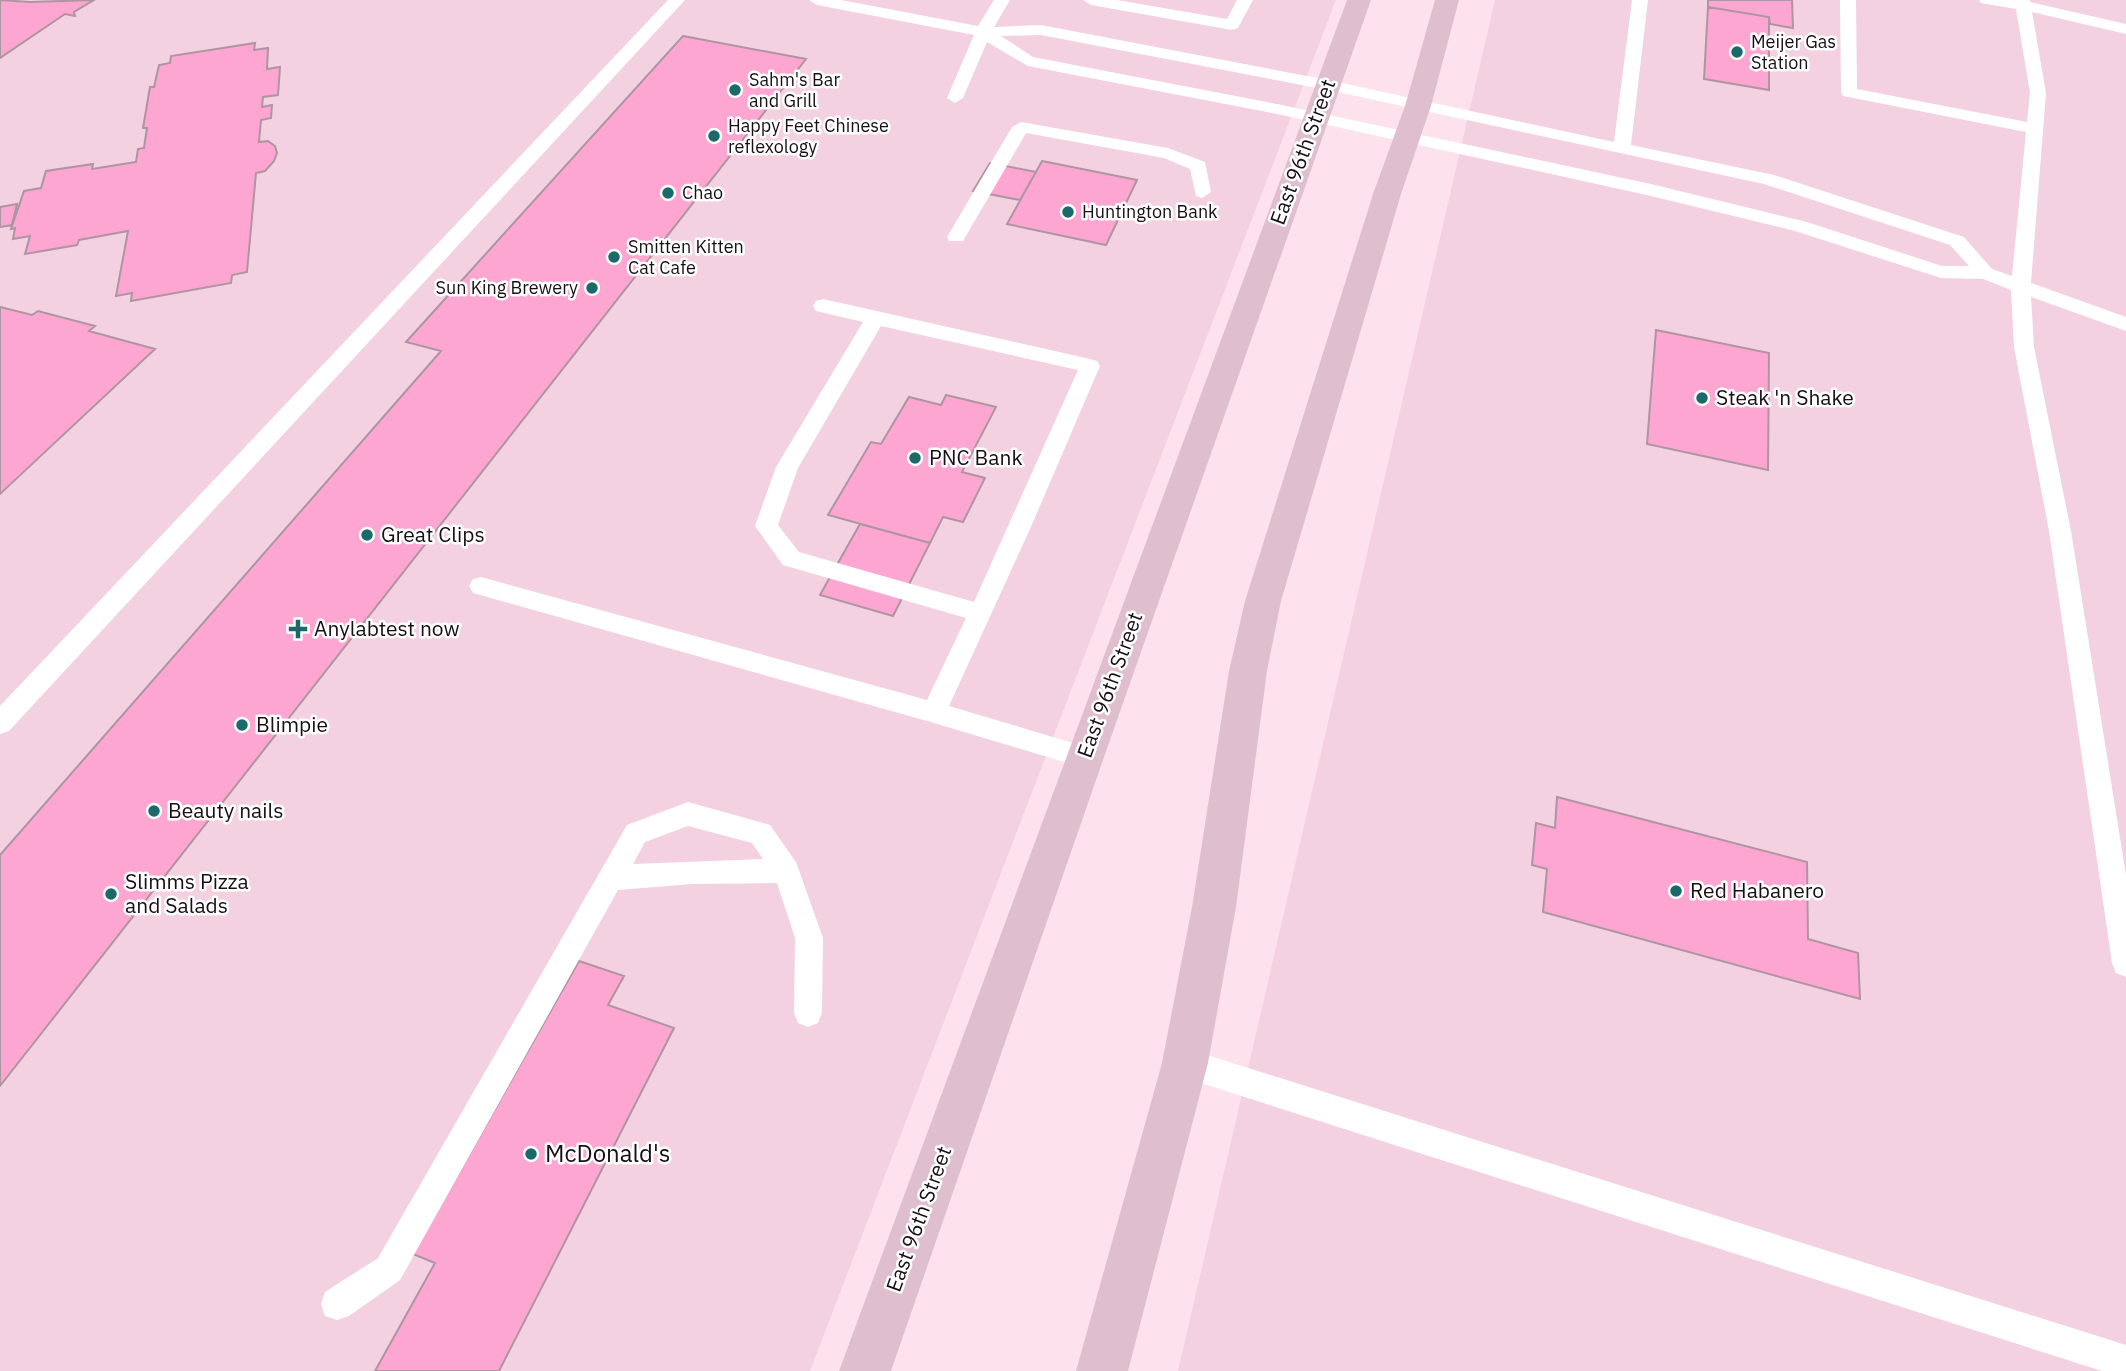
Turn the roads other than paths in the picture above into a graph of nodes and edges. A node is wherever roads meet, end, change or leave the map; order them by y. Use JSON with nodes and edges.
{"nodes":[{"id":1,"x":677,"y":0,"type":"edge"},
{"id":2,"x":817,"y":0,"type":"edge"},
{"id":3,"x":1002,"y":0,"type":"edge"},
{"id":4,"x":1091,"y":0,"type":"edge"},
{"id":5,"x":1245,"y":0,"type":"edge"},
{"id":6,"x":1359,"y":0,"type":"edge"},
{"id":7,"x":1447,"y":0,"type":"edge"},
{"id":8,"x":1640,"y":0,"type":"edge"},
{"id":9,"x":1848,"y":0,"type":"edge"},
{"id":10,"x":1987,"y":0,"type":"edge"},
{"id":11,"x":2023,"y":3,"type":"edge"},
{"id":12,"x":2126,"y":29,"type":"edge"},
{"id":13,"x":983,"y":32,"type":"junction"},
{"id":14,"x":1328,"y":85,"type":"junction"},
{"id":15,"x":955,"y":98,"type":"dead end"},
{"id":16,"x":1315,"y":117,"type":"junction"},
{"id":17,"x":1412,"y":121,"type":"junction"},
{"id":18,"x":2035,"y":129,"type":"junction"},
{"id":19,"x":1622,"y":148,"type":"junction"},
{"id":20,"x":1202,"y":192,"type":"dead end"},
{"id":21,"x":956,"y":237,"type":"dead end"},
{"id":22,"x":1985,"y":273,"type":"junction"},
{"id":23,"x":2021,"y":286,"type":"junction"},
{"id":24,"x":823,"y":306,"type":"dead end"},
{"id":25,"x":876,"y":317,"type":"junction"},
{"id":26,"x":2126,"y":324,"type":"edge"},
{"id":27,"x":481,"y":586,"type":"dead end"},
{"id":28,"x":980,"y":613,"type":"junction"},
{"id":29,"x":933,"y":712,"type":"junction"},
{"id":30,"x":0,"y":723,"type":"edge"},
{"id":31,"x":1084,"y":757,"type":"junction"},
{"id":32,"x":786,"y":871,"type":"junction"},
{"id":33,"x":610,"y":878,"type":"junction"},
{"id":34,"x":2126,"y":963,"type":"edge"},
{"id":35,"x":808,"y":1013,"type":"dead end"},
{"id":36,"x":1185,"y":1063,"type":"junction"},
{"id":37,"x":337,"y":1304,"type":"dead end"},
{"id":38,"x":2126,"y":1362,"type":"edge"},
{"id":39,"x":865,"y":1371,"type":"edge"},
{"id":40,"x":1102,"y":1371,"type":"edge"}],
"edges":[{"from":1,"to":30,"type":"lane"},
{"from":2,"to":13,"type":"lane"},
{"from":3,"to":13,"type":"lane"},
{"from":4,"to":5,"type":"lane"},
{"from":6,"to":14,"type":"main road","name":"East 96th Street"},
{"from":7,"to":17,"type":"main road"},
{"from":8,"to":19,"type":"lane"},
{"from":9,"to":18,"type":"lane"},
{"from":10,"to":11,"type":"lane"},
{"from":11,"to":12,"type":"lane"},
{"from":11,"to":18,"type":"lane"},
{"from":13,"to":14,"type":"lane"},
{"from":13,"to":15,"type":"lane"},
{"from":13,"to":16,"type":"lane"},
{"from":14,"to":16,"type":"main road","name":"East 96th Street"},
{"from":14,"to":17,"type":"lane"},
{"from":16,"to":17,"type":"lane"},
{"from":16,"to":31,"type":"main road","name":"East 96th Street"},
{"from":17,"to":19,"type":"lane"},
{"from":17,"to":22,"type":"lane"},
{"from":17,"to":36,"type":"main road"},
{"from":18,"to":23,"type":"lane"},
{"from":19,"to":22,"type":"lane"},
{"from":20,"to":21,"type":"lane"},
{"from":22,"to":23,"type":"lane"},
{"from":23,"to":26,"type":"lane"},
{"from":23,"to":34,"type":"lane"},
{"from":24,"to":25,"type":"lane"},
{"from":25,"to":28,"type":"lane"},
{"from":25,"to":28,"type":"lane"},
{"from":27,"to":29,"type":"lane"},
{"from":28,"to":29,"type":"lane"},
{"from":29,"to":31,"type":"lane"},
{"from":31,"to":39,"type":"main road","name":"East 96th Street"},
{"from":32,"to":33,"type":"lane"},
{"from":32,"to":33,"type":"lane"},
{"from":32,"to":35,"type":"lane"},
{"from":33,"to":37,"type":"lane"},
{"from":36,"to":38,"type":"lane"},
{"from":36,"to":40,"type":"main road"}]}
